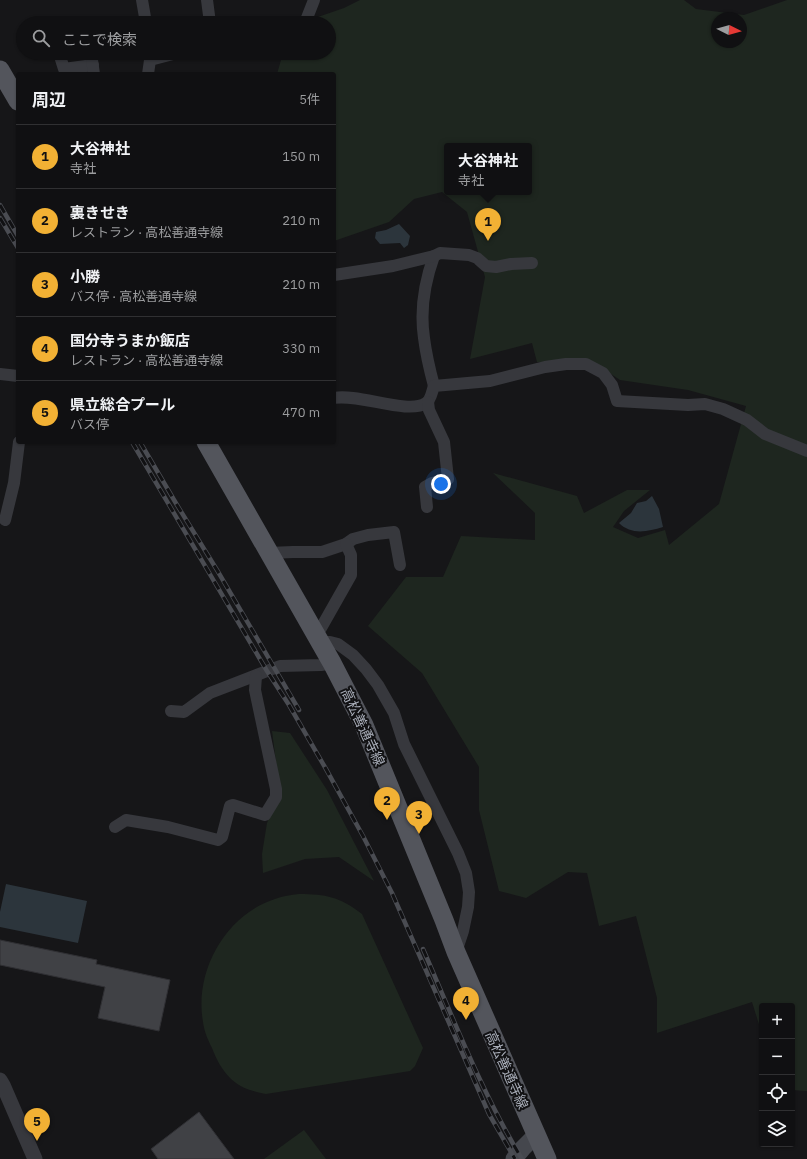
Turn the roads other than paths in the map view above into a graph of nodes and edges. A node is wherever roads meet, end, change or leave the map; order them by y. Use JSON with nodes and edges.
{"nodes":[{"id":1,"x":142,"y":0,"type":"edge"},
{"id":2,"x":207,"y":0,"type":"edge"},
{"id":3,"x":314,"y":0,"type":"edge"},
{"id":4,"x":145,"y":16,"type":"edge"},
{"id":5,"x":209,"y":16,"type":"edge"},
{"id":6,"x":308,"y":16,"type":"edge"},
{"id":7,"x":61,"y":60,"type":"edge"},
{"id":8,"x":92,"y":60,"type":"edge"},
{"id":9,"x":149,"y":60,"type":"edge"},
{"id":10,"x":0,"y":70,"type":"edge"},
{"id":11,"x":94,"y":70,"type":"edge"},
{"id":12,"x":148,"y":72,"type":"edge"},
{"id":13,"x":16,"y":98,"type":"edge"},
{"id":14,"x":434,"y":256,"type":"junction"},
{"id":15,"x":532,"y":263,"type":"dead end"},
{"id":16,"x":336,"y":275,"type":"edge"},
{"id":17,"x":0,"y":374,"type":"edge"},
{"id":18,"x":16,"y":376,"type":"edge"},
{"id":19,"x":434,"y":386,"type":"junction"},
{"id":20,"x":336,"y":398,"type":"edge"},
{"id":21,"x":428,"y":402,"type":"junction"},
{"id":22,"x":19,"y":444,"type":"edge"},
{"id":23,"x":207,"y":444,"type":"edge"},
{"id":24,"x":807,"y":451,"type":"edge"},
{"id":25,"x":427,"y":507,"type":"dead end"},
{"id":26,"x":5,"y":520,"type":"dead end"},
{"id":27,"x":346,"y":544,"type":"junction"},
{"id":28,"x":269,"y":553,"type":"junction"},
{"id":29,"x":400,"y":565,"type":"dead end"},
{"id":30,"x":318,"y":638,"type":"junction"},
{"id":31,"x":332,"y":663,"type":"junction"},
{"id":32,"x":256,"y":676,"type":"junction"},
{"id":33,"x":172,"y":711,"type":"dead end"},
{"id":34,"x":114,"y":827,"type":"dead end"},
{"id":35,"x":456,"y":952,"type":"junction"},
{"id":36,"x":0,"y":1080,"type":"edge"},
{"id":37,"x":536,"y":1135,"type":"junction"},
{"id":38,"x":35,"y":1159,"type":"edge"},
{"id":39,"x":514,"y":1159,"type":"edge"},
{"id":40,"x":547,"y":1159,"type":"edge"}],
"edges":[{"from":1,"to":4,"type":"street"},
{"from":2,"to":5,"type":"street"},
{"from":3,"to":6,"type":"street"},
{"from":7,"to":11,"type":"street"},
{"from":8,"to":11,"type":"street"},
{"from":9,"to":12,"type":"street"},
{"from":10,"to":13,"type":"main road"},
{"from":14,"to":15,"type":"street"},
{"from":14,"to":16,"type":"street"},
{"from":14,"to":19,"type":"street"},
{"from":17,"to":18,"type":"street"},
{"from":19,"to":21,"type":"street"},
{"from":19,"to":24,"type":"street"},
{"from":20,"to":21,"type":"street"},
{"from":21,"to":25,"type":"street"},
{"from":22,"to":26,"type":"street"},
{"from":23,"to":28,"type":"main road","name":"高松善通寺線"},
{"from":27,"to":28,"type":"street"},
{"from":27,"to":29,"type":"street"},
{"from":27,"to":30,"type":"street"},
{"from":28,"to":30,"type":"main road","name":"高松善通寺線"},
{"from":30,"to":31,"type":"main road","name":"高松善通寺線"},
{"from":30,"to":35,"type":"street"},
{"from":31,"to":32,"type":"street"},
{"from":31,"to":35,"type":"main road","name":"高松善通寺線"},
{"from":32,"to":33,"type":"street"},
{"from":32,"to":34,"type":"street"},
{"from":35,"to":37,"type":"main road","name":"高松善通寺線"},
{"from":36,"to":38,"type":"street"},
{"from":37,"to":39,"type":"main road"},
{"from":37,"to":40,"type":"main road","name":"高松善通寺線"}]}
